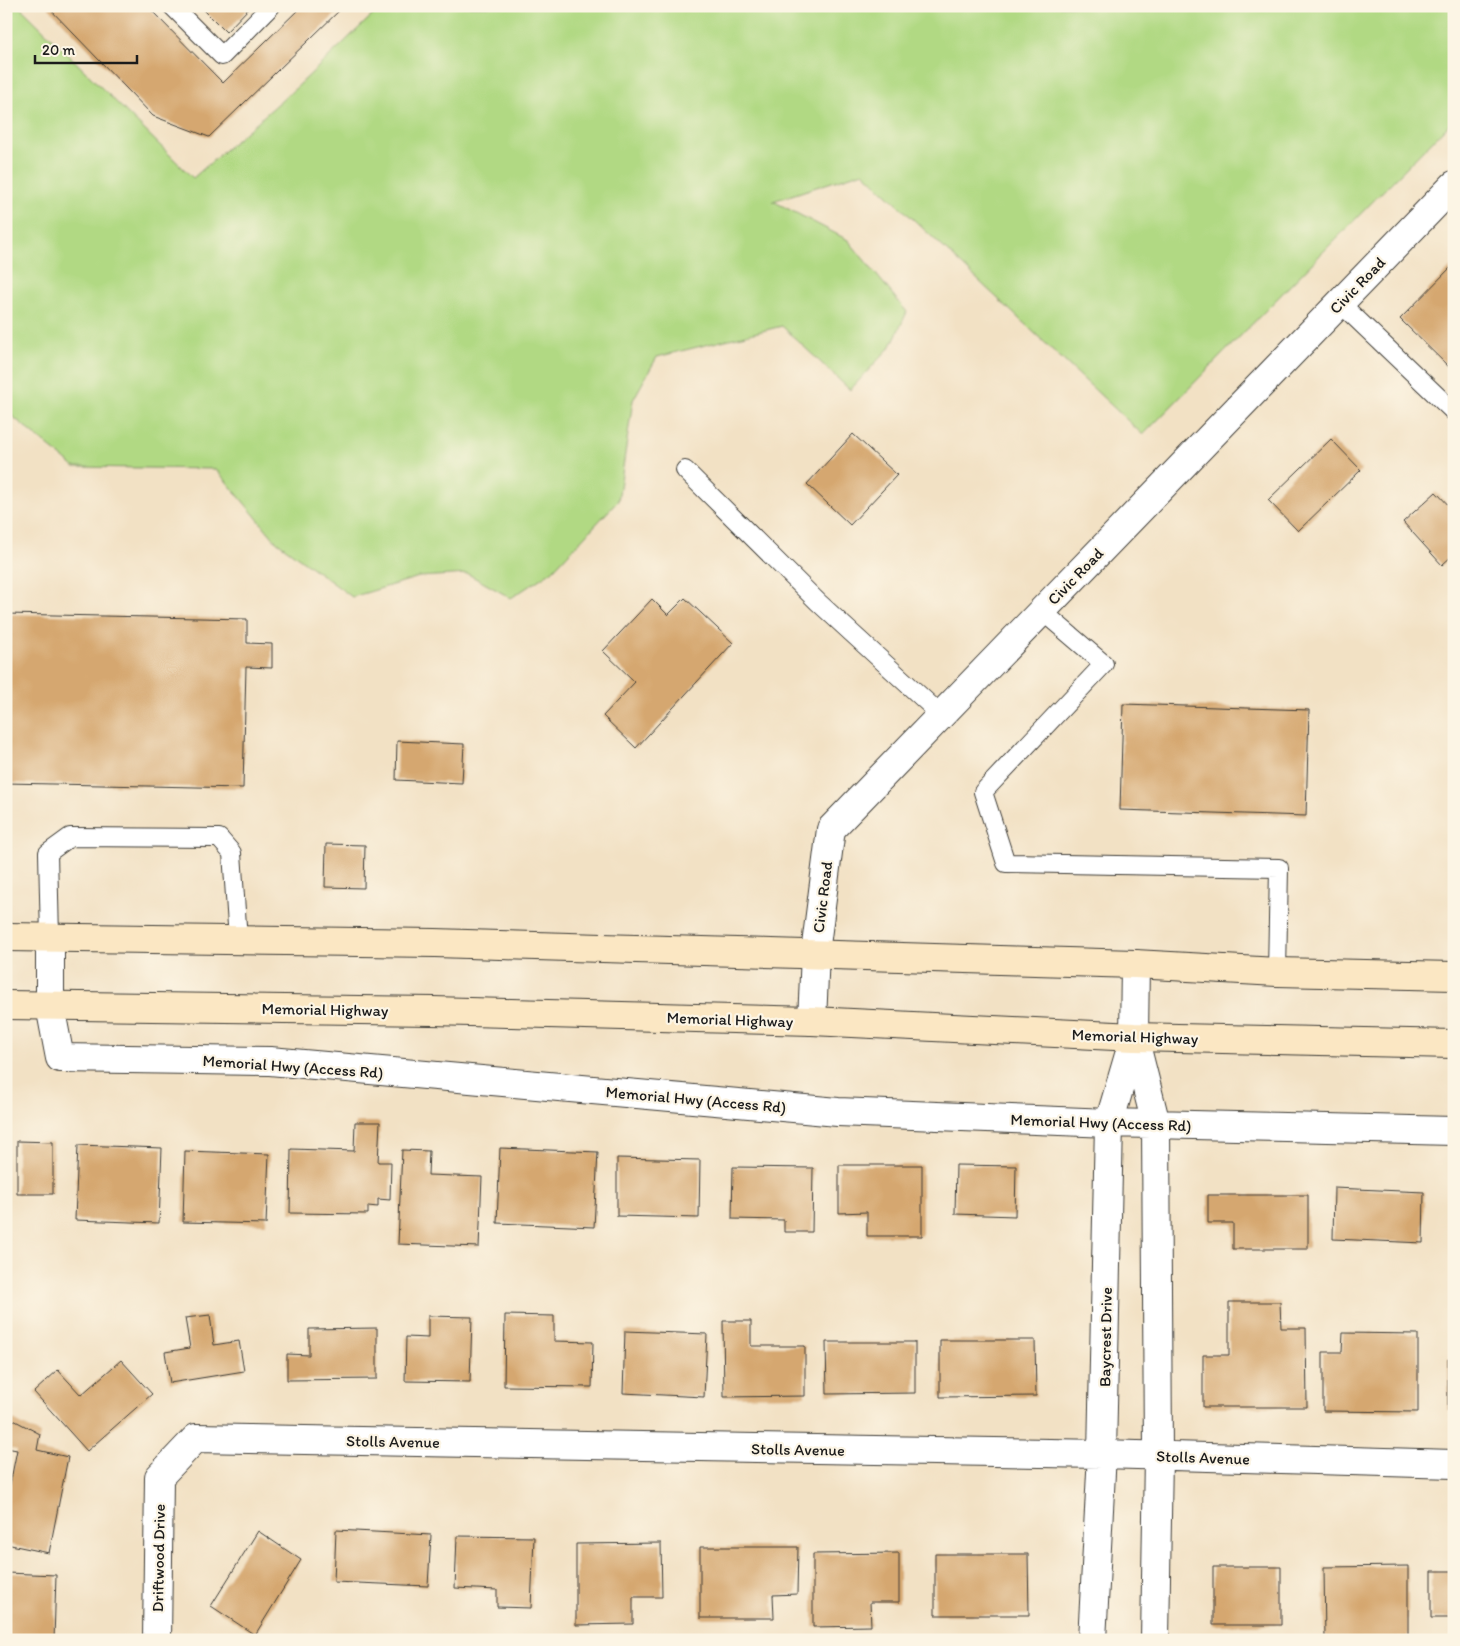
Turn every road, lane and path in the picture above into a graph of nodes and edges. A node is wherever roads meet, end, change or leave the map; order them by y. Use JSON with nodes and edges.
{"nodes":[{"id":1,"x":172,"y":6,"type":"edge"},
{"id":2,"x":271,"y":6,"type":"edge"},
{"id":3,"x":1454,"y":185,"type":"edge"},
{"id":4,"x":1340,"y":303,"type":"junction"},
{"id":5,"x":1454,"y":412,"type":"edge"},
{"id":6,"x":685,"y":470,"type":"dead end"},
{"id":7,"x":1042,"y":611,"type":"junction"},
{"id":8,"x":940,"y":715,"type":"junction"},
{"id":9,"x":6,"y":937,"type":"edge"},
{"id":10,"x":50,"y":938,"type":"junction"},
{"id":11,"x":238,"y":940,"type":"junction"},
{"id":12,"x":815,"y":954,"type":"junction"},
{"id":13,"x":1135,"y":964,"type":"junction"},
{"id":14,"x":1277,"y":972,"type":"junction"},
{"id":15,"x":1454,"y":976,"type":"edge"},
{"id":16,"x":6,"y":1005,"type":"edge"},
{"id":17,"x":50,"y":1006,"type":"junction"},
{"id":18,"x":812,"y":1021,"type":"junction"},
{"id":19,"x":1134,"y":1037,"type":"junction"},
{"id":20,"x":1454,"y":1044,"type":"edge"},
{"id":21,"x":1109,"y":1123,"type":"junction"},
{"id":22,"x":1156,"y":1124,"type":"junction"},
{"id":23,"x":1454,"y":1131,"type":"edge"},
{"id":24,"x":1102,"y":1454,"type":"junction"},
{"id":25,"x":1158,"y":1456,"type":"junction"},
{"id":26,"x":1454,"y":1464,"type":"edge"},
{"id":27,"x":159,"y":1477,"type":"joint"},
{"id":28,"x":157,"y":1640,"type":"edge"},
{"id":29,"x":1092,"y":1640,"type":"edge"},
{"id":30,"x":1155,"y":1640,"type":"edge"}],
"edges":[{"from":1,"to":2,"type":"lane"},
{"from":3,"to":4,"type":"street","name":"Civic Road"},
{"from":4,"to":5,"type":"lane"},
{"from":4,"to":7,"type":"street","name":"Civic Road"},
{"from":6,"to":8,"type":"lane"},
{"from":7,"to":8,"type":"street","name":"Civic Road"},
{"from":7,"to":14,"type":"lane"},
{"from":8,"to":12,"type":"street","name":"Civic Road"},
{"from":9,"to":10,"type":"main road"},
{"from":10,"to":11,"type":"main road"},
{"from":10,"to":11,"type":"lane"},
{"from":10,"to":17,"type":"street","name":"Memorial Hwy (Access Rd)"},
{"from":11,"to":12,"type":"main road"},
{"from":12,"to":13,"type":"main road"},
{"from":12,"to":18,"type":"street","name":"Civic Road"},
{"from":13,"to":14,"type":"main road"},
{"from":13,"to":19,"type":"street","name":"Baycrest Drive"},
{"from":14,"to":15,"type":"main road"},
{"from":16,"to":17,"type":"main road","name":"Memorial Highway"},
{"from":17,"to":18,"type":"main road","name":"Memorial Highway"},
{"from":17,"to":21,"type":"street","name":"Memorial Hwy (Access Rd)"},
{"from":18,"to":19,"type":"main road","name":"Memorial Highway"},
{"from":19,"to":20,"type":"main road","name":"Memorial Highway"},
{"from":19,"to":21,"type":"street","name":"Baycrest Drive"},
{"from":19,"to":22,"type":"street","name":"Baycrest Drive"},
{"from":21,"to":22,"type":"street","name":"Memorial Hwy (Access Rd)"},
{"from":21,"to":24,"type":"street","name":"Baycrest Drive"},
{"from":22,"to":23,"type":"street","name":"Memorial Hwy (Access Rd)"},
{"from":22,"to":25,"type":"street","name":"Baycrest Drive"},
{"from":24,"to":25,"type":"street","name":"Stolls Avenue"},
{"from":24,"to":27,"type":"street","name":"Stolls Avenue"},
{"from":24,"to":29,"type":"street","name":"Baycrest Drive"},
{"from":25,"to":26,"type":"street","name":"Stolls Avenue"},
{"from":25,"to":30,"type":"street","name":"Baycrest Drive"},
{"from":27,"to":28,"type":"street","name":"Driftwood Drive"}]}
